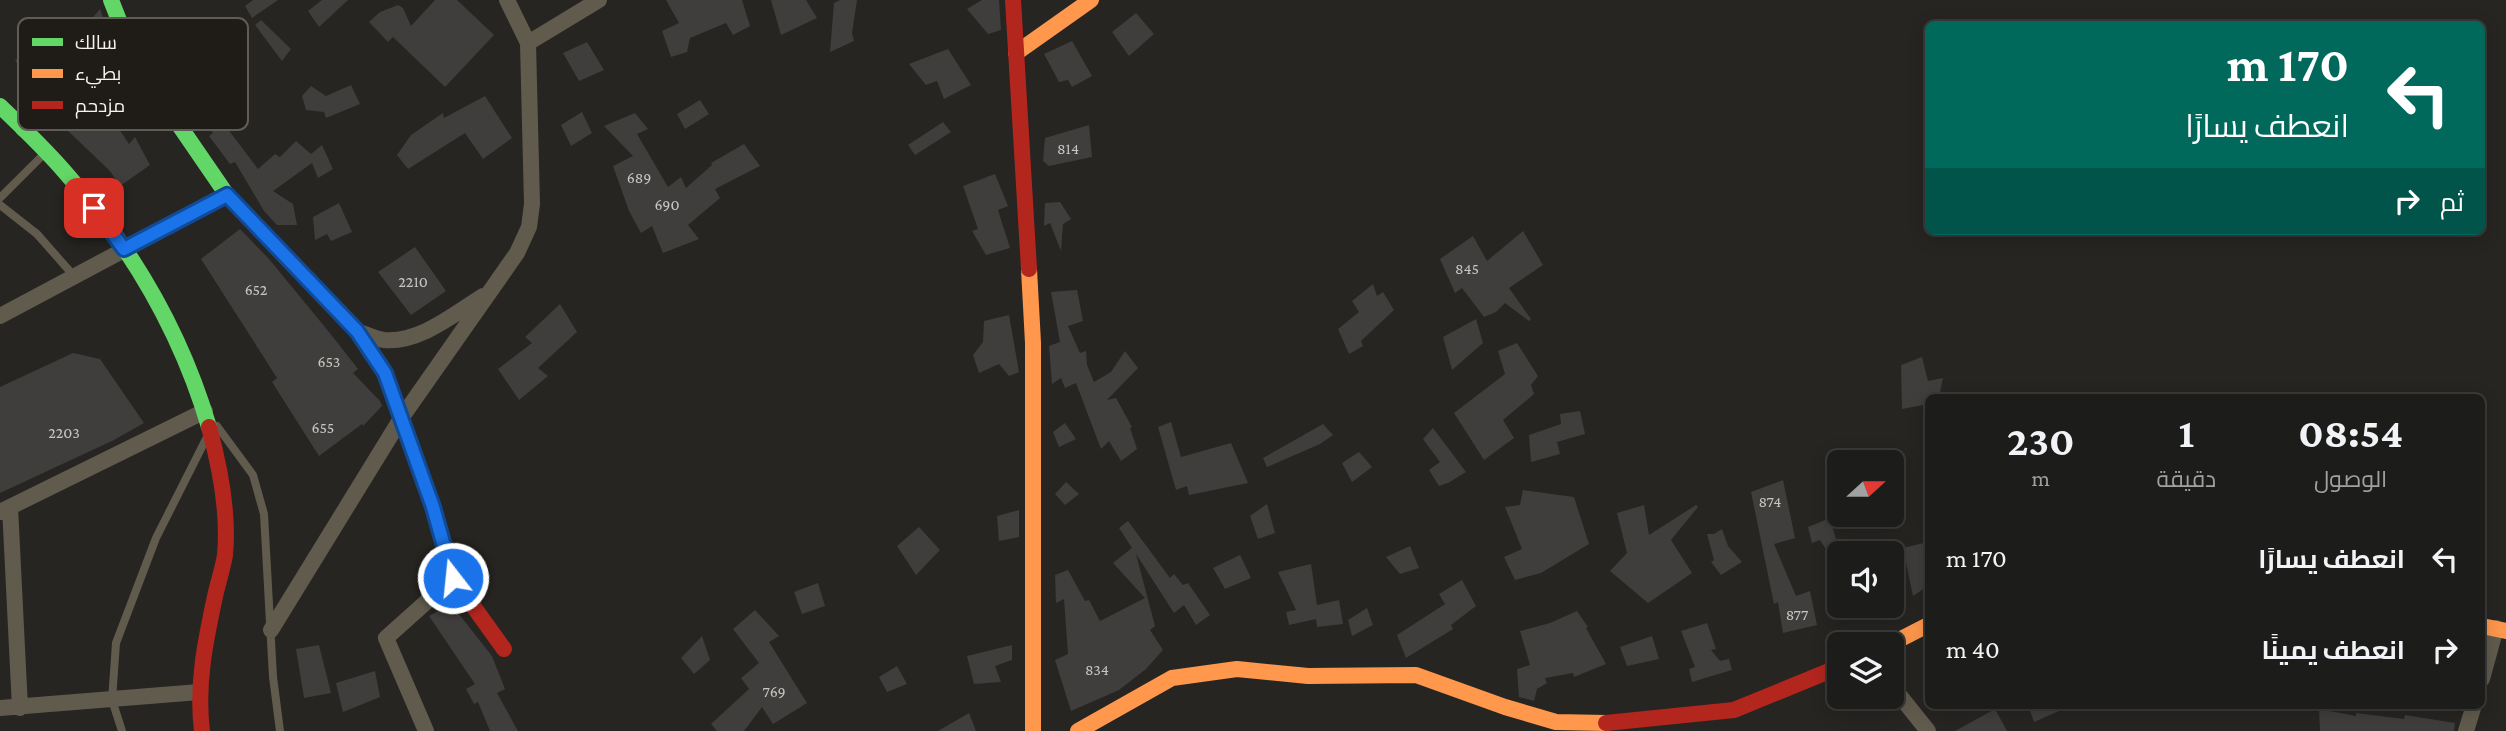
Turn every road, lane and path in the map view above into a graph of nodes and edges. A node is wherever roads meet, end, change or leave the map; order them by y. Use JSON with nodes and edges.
{"nodes":[{"id":1,"x":111,"y":0,"type":"edge"},
{"id":2,"x":507,"y":0,"type":"edge"},
{"id":3,"x":599,"y":0,"type":"edge"},
{"id":4,"x":1013,"y":0,"type":"edge"},
{"id":5,"x":1091,"y":0,"type":"edge"},
{"id":6,"x":118,"y":18,"type":"edge"},
{"id":7,"x":528,"y":43,"type":"junction"},
{"id":8,"x":1016,"y":53,"type":"junction"},
{"id":9,"x":0,"y":106,"type":"edge"},
{"id":10,"x":18,"y":123,"type":"edge"},
{"id":11,"x":25,"y":130,"type":"edge"},
{"id":12,"x":182,"y":130,"type":"edge"},
{"id":13,"x":46,"y":152,"type":"junction"},
{"id":14,"x":227,"y":195,"type":"junction"},
{"id":15,"x":0,"y":198,"type":"edge"},
{"id":16,"x":0,"y":205,"type":"edge"},
{"id":17,"x":124,"y":249,"type":"junction"},
{"id":18,"x":74,"y":276,"type":"junction"},
{"id":19,"x":491,"y":291,"type":"junction"},
{"id":20,"x":0,"y":316,"type":"edge"},
{"id":21,"x":357,"y":331,"type":"junction"},
{"id":22,"x":205,"y":411,"type":"junction"},
{"id":23,"x":402,"y":417,"type":"junction"},
{"id":24,"x":210,"y":432,"type":"junction"},
{"id":25,"x":5,"y":509,"type":"edge"},
{"id":26,"x":453,"y":578,"type":"junction"},
{"id":27,"x":1925,"y":627,"type":"edge"},
{"id":28,"x":2495,"y":629,"type":"edge"},
{"id":29,"x":271,"y":630,"type":"junction"},
{"id":30,"x":1904,"y":637,"type":"edge"},
{"id":31,"x":505,"y":649,"type":"dead end"},
{"id":32,"x":2485,"y":667,"type":"edge"},
{"id":33,"x":1827,"y":672,"type":"edge"},
{"id":34,"x":199,"y":692,"type":"junction"},
{"id":35,"x":112,"y":700,"type":"junction"},
{"id":36,"x":1904,"y":702,"type":"edge"},
{"id":37,"x":0,"y":708,"type":"edge"},
{"id":38,"x":20,"y":708,"type":"junction"},
{"id":39,"x":2473,"y":709,"type":"edge"},
{"id":40,"x":122,"y":731,"type":"edge"},
{"id":41,"x":202,"y":731,"type":"edge"},
{"id":42,"x":280,"y":731,"type":"edge"},
{"id":43,"x":426,"y":731,"type":"edge"},
{"id":44,"x":1033,"y":731,"type":"edge"},
{"id":45,"x":1078,"y":731,"type":"edge"},
{"id":46,"x":1928,"y":731,"type":"edge"},
{"id":47,"x":2466,"y":731,"type":"edge"}],
"edges":[{"from":1,"to":6,"type":"street"},
{"from":2,"to":7,"type":"street"},
{"from":3,"to":7,"type":"street"},
{"from":4,"to":8,"type":"street"},
{"from":5,"to":8,"type":"street"},
{"from":7,"to":19,"type":"street"},
{"from":8,"to":44,"type":"street"},
{"from":9,"to":10,"type":"street"},
{"from":11,"to":13,"type":"street"},
{"from":12,"to":14,"type":"street"},
{"from":13,"to":15,"type":"lane"},
{"from":13,"to":17,"type":"street"},
{"from":14,"to":17,"type":"street"},
{"from":14,"to":21,"type":"street"},
{"from":16,"to":18,"type":"lane"},
{"from":17,"to":18,"type":"street"},
{"from":17,"to":22,"type":"street"},
{"from":18,"to":20,"type":"street"},
{"from":19,"to":21,"type":"street"},
{"from":19,"to":23,"type":"street"},
{"from":21,"to":23,"type":"street"},
{"from":22,"to":24,"type":"street"},
{"from":22,"to":25,"type":"street"},
{"from":22,"to":29,"type":"lane"},
{"from":23,"to":26,"type":"street"},
{"from":23,"to":29,"type":"street"},
{"from":24,"to":34,"type":"street"},
{"from":24,"to":35,"type":"lane"},
{"from":25,"to":38,"type":"street"},
{"from":26,"to":31,"type":"street"},
{"from":26,"to":43,"type":"street"},
{"from":27,"to":30,"type":"street"},
{"from":28,"to":32,"type":"street"},
{"from":29,"to":42,"type":"lane"},
{"from":33,"to":45,"type":"street"},
{"from":34,"to":35,"type":"street"},
{"from":34,"to":41,"type":"street"},
{"from":35,"to":38,"type":"street"},
{"from":35,"to":40,"type":"lane"},
{"from":36,"to":46,"type":"street"},
{"from":37,"to":38,"type":"street"},
{"from":39,"to":47,"type":"street"}]}
